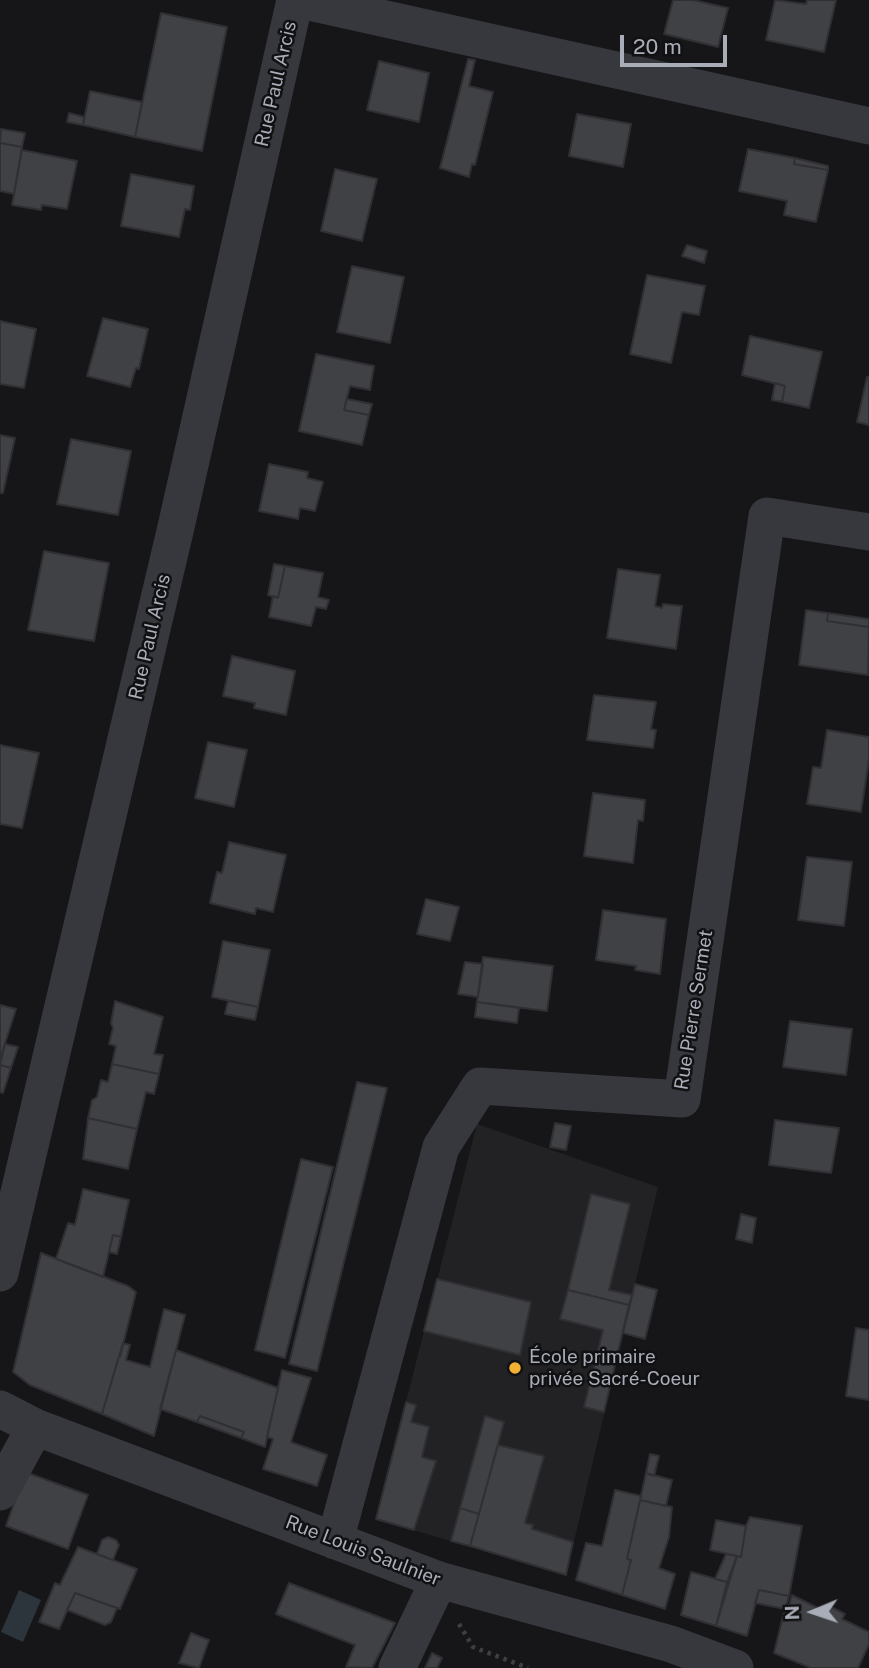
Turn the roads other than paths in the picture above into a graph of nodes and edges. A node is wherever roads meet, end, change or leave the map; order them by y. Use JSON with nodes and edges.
{"nodes":[{"id":1,"x":297,"y":0,"type":"edge"},
{"id":2,"x":869,"y":126,"type":"edge"},
{"id":3,"x":869,"y":532,"type":"edge"},
{"id":4,"x":0,"y":1273,"type":"edge"},
{"id":5,"x":0,"y":1409,"type":"edge"},
{"id":6,"x":35,"y":1427,"type":"junction"},
{"id":7,"x":0,"y":1492,"type":"edge"},
{"id":8,"x":335,"y":1541,"type":"junction"},
{"id":9,"x":439,"y":1580,"type":"junction"},
{"id":10,"x":397,"y":1668,"type":"edge"},
{"id":11,"x":735,"y":1668,"type":"edge"}],
"edges":[{"from":1,"to":2,"type":"street","name":"Rue Paul Arcis"},
{"from":1,"to":4,"type":"street","name":"Rue Paul Arcis"},
{"from":3,"to":8,"type":"street","name":"Rue Pierre Sermet"},
{"from":5,"to":6,"type":"street","name":"Rue Louis Saulnier"},
{"from":6,"to":7,"type":"street"},
{"from":6,"to":8,"type":"street","name":"Rue Louis Saulnier"},
{"from":8,"to":9,"type":"street","name":"Rue Louis Saulnier"},
{"from":9,"to":10,"type":"street"},
{"from":9,"to":11,"type":"street","name":"Rue Louis Saulnier"}]}
